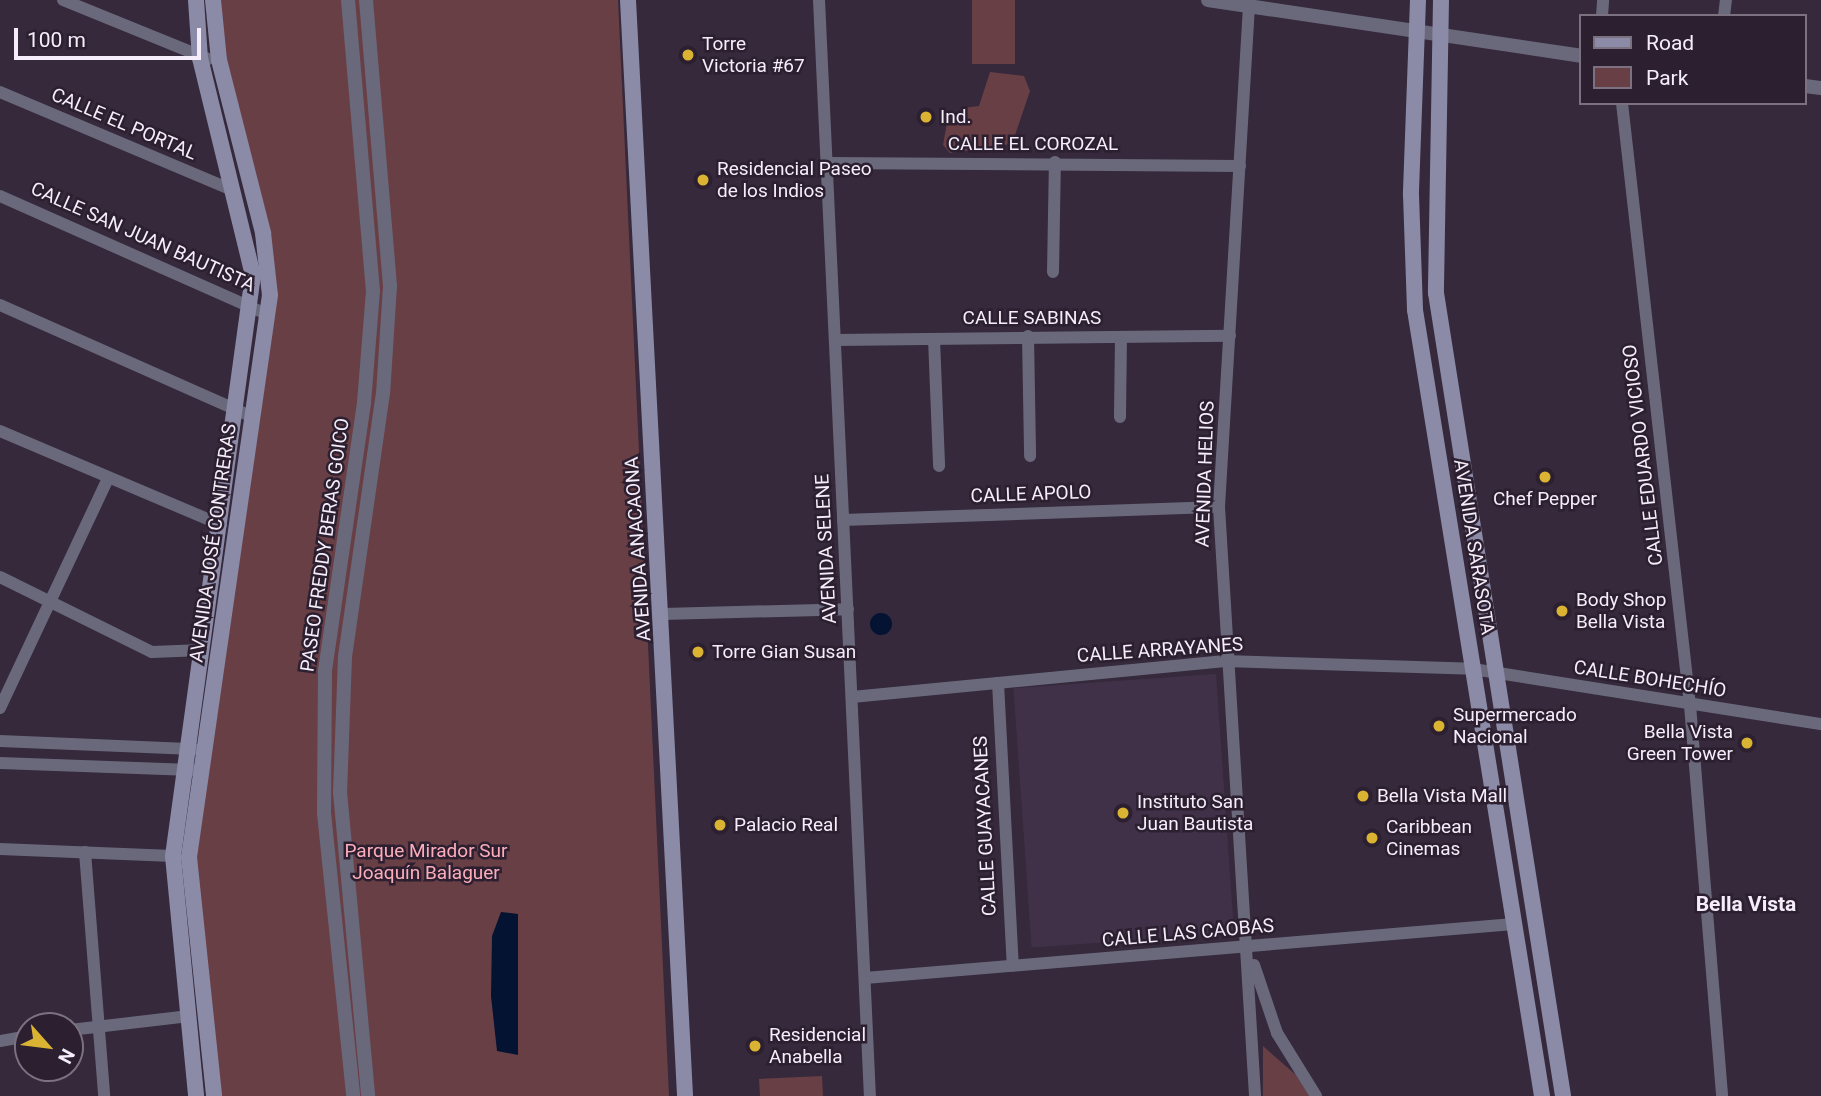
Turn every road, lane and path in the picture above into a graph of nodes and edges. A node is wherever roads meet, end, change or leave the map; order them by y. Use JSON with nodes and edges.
{"nodes":[{"id":1,"x":62,"y":0,"type":"edge"},
{"id":2,"x":196,"y":0,"type":"edge"},
{"id":3,"x":213,"y":0,"type":"edge"},
{"id":4,"x":348,"y":0,"type":"edge"},
{"id":5,"x":366,"y":0,"type":"edge"},
{"id":6,"x":628,"y":0,"type":"edge"},
{"id":7,"x":819,"y":0,"type":"edge"},
{"id":8,"x":1208,"y":0,"type":"edge"},
{"id":9,"x":1418,"y":0,"type":"edge"},
{"id":10,"x":1441,"y":0,"type":"edge"},
{"id":11,"x":1249,"y":3,"type":"edge"},
{"id":12,"x":1416,"y":33,"type":"junction"},
{"id":13,"x":1440,"y":37,"type":"junction"},
{"id":14,"x":1580,"y":56,"type":"edge"},
{"id":15,"x":200,"y":58,"type":"junction"},
{"id":16,"x":219,"y":60,"type":"junction"},
{"id":17,"x":0,"y":92,"type":"edge"},
{"id":18,"x":1622,"y":105,"type":"edge"},
{"id":19,"x":1055,"y":162,"type":"junction"},
{"id":20,"x":827,"y":163,"type":"junction"},
{"id":21,"x":1240,"y":166,"type":"junction"},
{"id":22,"x":234,"y":191,"type":"junction"},
{"id":23,"x":0,"y":196,"type":"edge"},
{"id":24,"x":1053,"y":272,"type":"dead end"},
{"id":25,"x":0,"y":305,"type":"edge"},
{"id":26,"x":252,"y":306,"type":"junction"},
{"id":27,"x":269,"y":316,"type":"junction"},
{"id":28,"x":1028,"y":336,"type":"junction"},
{"id":29,"x":1230,"y":336,"type":"junction"},
{"id":30,"x":1121,"y":337,"type":"junction"},
{"id":31,"x":934,"y":338,"type":"junction"},
{"id":32,"x":835,"y":340,"type":"junction"},
{"id":33,"x":237,"y":410,"type":"junction"},
{"id":34,"x":253,"y":416,"type":"junction"},
{"id":35,"x":1120,"y":417,"type":"dead end"},
{"id":36,"x":0,"y":431,"type":"edge"},
{"id":37,"x":1030,"y":456,"type":"dead end"},
{"id":38,"x":939,"y":466,"type":"dead end"},
{"id":39,"x":108,"y":478,"type":"junction"},
{"id":40,"x":1219,"y":507,"type":"junction"},
{"id":41,"x":844,"y":520,"type":"junction"},
{"id":42,"x":221,"y":525,"type":"junction"},
{"id":43,"x":0,"y":577,"type":"edge"},
{"id":44,"x":53,"y":604,"type":"junction"},
{"id":45,"x":848,"y":609,"type":"junction"},
{"id":46,"x":663,"y":614,"type":"junction"},
{"id":47,"x":203,"y":650,"type":"junction"},
{"id":48,"x":1225,"y":661,"type":"junction"},
{"id":49,"x":1473,"y":670,"type":"junction"},
{"id":50,"x":1495,"y":673,"type":"junction"},
{"id":51,"x":998,"y":683,"type":"junction"},
{"id":52,"x":852,"y":697,"type":"junction"},
{"id":53,"x":1,"y":703,"type":"edge"},
{"id":54,"x":1690,"y":705,"type":"junction"},
{"id":55,"x":1821,"y":724,"type":"edge"},
{"id":56,"x":0,"y":741,"type":"edge"},
{"id":57,"x":196,"y":749,"type":"junction"},
{"id":58,"x":0,"y":763,"type":"edge"},
{"id":59,"x":193,"y":770,"type":"junction"},
{"id":60,"x":0,"y":849,"type":"edge"},
{"id":61,"x":85,"y":852,"type":"junction"},
{"id":62,"x":173,"y":856,"type":"junction"},
{"id":63,"x":1514,"y":924,"type":"junction"},
{"id":64,"x":1248,"y":948,"type":"junction"},
{"id":65,"x":1013,"y":966,"type":"junction"},
{"id":66,"x":865,"y":978,"type":"junction"},
{"id":67,"x":188,"y":1017,"type":"junction"},
{"id":68,"x":98,"y":1025,"type":"junction"},
{"id":69,"x":84,"y":1028,"type":"edge"},
{"id":70,"x":104,"y":1096,"type":"edge"},
{"id":71,"x":197,"y":1096,"type":"edge"},
{"id":72,"x":214,"y":1096,"type":"edge"},
{"id":73,"x":353,"y":1096,"type":"edge"},
{"id":74,"x":368,"y":1096,"type":"edge"},
{"id":75,"x":685,"y":1096,"type":"edge"},
{"id":76,"x":870,"y":1096,"type":"edge"},
{"id":77,"x":1255,"y":1096,"type":"edge"},
{"id":78,"x":1316,"y":1096,"type":"edge"},
{"id":79,"x":1542,"y":1096,"type":"edge"},
{"id":80,"x":1563,"y":1096,"type":"edge"},
{"id":81,"x":1722,"y":1096,"type":"edge"}],
"edges":[{"from":1,"to":15,"type":"street"},
{"from":2,"to":15,"type":"main road","name":"AVENIDA JOSÉ CONTRERAS"},
{"from":3,"to":16,"type":"main road","name":"AVENIDA JOSÉ CONTRERAS"},
{"from":4,"to":73,"type":"street","name":"PASEO FREDDY BERAS GOICO"},
{"from":5,"to":74,"type":"street","name":"PASEO FREDDY BERAS GOICO"},
{"from":6,"to":46,"type":"main road","name":"AVENIDA ANACAONA"},
{"from":7,"to":20,"type":"street","name":"AVENIDA SELENE"},
{"from":8,"to":11,"type":"street"},
{"from":9,"to":12,"type":"main road","name":"AVENIDA SARASOTA"},
{"from":10,"to":13,"type":"main road","name":"AVENIDA SARASOTA"},
{"from":11,"to":12,"type":"street"},
{"from":11,"to":21,"type":"street","name":"AVENIDA HELIOS"},
{"from":12,"to":13,"type":"street"},
{"from":12,"to":49,"type":"main road","name":"AVENIDA SARASOTA"},
{"from":13,"to":14,"type":"street"},
{"from":13,"to":50,"type":"main road","name":"AVENIDA SARASOTA"},
{"from":15,"to":16,"type":"street"},
{"from":15,"to":22,"type":"main road","name":"AVENIDA JOSÉ CONTRERAS"},
{"from":16,"to":27,"type":"main road","name":"AVENIDA JOSÉ CONTRERAS"},
{"from":17,"to":22,"type":"street","name":"CALLE EL PORTAL"},
{"from":18,"to":54,"type":"street","name":"CALLE EDUARDO VICIOSO"},
{"from":19,"to":20,"type":"street","name":"CALLE EL COROZAL"},
{"from":19,"to":21,"type":"street","name":"CALLE EL COROZAL"},
{"from":19,"to":24,"type":"street"},
{"from":20,"to":32,"type":"street","name":"AVENIDA SELENE"},
{"from":21,"to":29,"type":"street","name":"AVENIDA HELIOS"},
{"from":22,"to":26,"type":"main road","name":"AVENIDA JOSÉ CONTRERAS"},
{"from":23,"to":26,"type":"street","name":"CALLE SAN JUAN BAUTISTA"},
{"from":25,"to":33,"type":"street"},
{"from":26,"to":27,"type":"street","name":"CALLE SAN JUAN BAUTISTA"},
{"from":26,"to":33,"type":"main road","name":"AVENIDA JOSÉ CONTRERAS"},
{"from":27,"to":34,"type":"main road","name":"AVENIDA JOSÉ CONTRERAS"},
{"from":28,"to":30,"type":"street","name":"CALLE SABINAS"},
{"from":28,"to":31,"type":"street","name":"CALLE SABINAS"},
{"from":28,"to":37,"type":"street"},
{"from":29,"to":30,"type":"street","name":"CALLE SABINAS"},
{"from":29,"to":40,"type":"street","name":"AVENIDA HELIOS"},
{"from":30,"to":35,"type":"street"},
{"from":31,"to":32,"type":"street","name":"CALLE SABINAS"},
{"from":31,"to":38,"type":"street"},
{"from":32,"to":41,"type":"street","name":"AVENIDA SELENE"},
{"from":33,"to":34,"type":"street"},
{"from":33,"to":42,"type":"main road","name":"AVENIDA JOSÉ CONTRERAS"},
{"from":34,"to":57,"type":"main road","name":"AVENIDA JOSÉ CONTRERAS"},
{"from":36,"to":39,"type":"street"},
{"from":39,"to":42,"type":"street"},
{"from":39,"to":44,"type":"street"},
{"from":40,"to":41,"type":"street","name":"CALLE APOLO"},
{"from":40,"to":48,"type":"street","name":"AVENIDA HELIOS"},
{"from":41,"to":45,"type":"street","name":"AVENIDA SELENE"},
{"from":42,"to":47,"type":"main road","name":"AVENIDA JOSÉ CONTRERAS"},
{"from":43,"to":44,"type":"street"},
{"from":44,"to":47,"type":"street"},
{"from":44,"to":53,"type":"street"},
{"from":45,"to":46,"type":"street"},
{"from":45,"to":52,"type":"street","name":"AVENIDA SELENE"},
{"from":46,"to":75,"type":"main road","name":"AVENIDA ANACAONA"},
{"from":47,"to":57,"type":"main road","name":"AVENIDA JOSÉ CONTRERAS"},
{"from":48,"to":49,"type":"street","name":"CALLE ARRAYANES"},
{"from":48,"to":51,"type":"street","name":"CALLE ARRAYANES"},
{"from":48,"to":64,"type":"street","name":"AVENIDA HELIOS"},
{"from":49,"to":50,"type":"street","name":"CALLE BOHECHÍO"},
{"from":49,"to":63,"type":"main road","name":"AVENIDA SARASOTA"},
{"from":50,"to":54,"type":"street","name":"CALLE BOHECHÍO"},
{"from":50,"to":80,"type":"main road","name":"AVENIDA SARASOTA"},
{"from":51,"to":52,"type":"street","name":"CALLE ARRAYANES"},
{"from":51,"to":65,"type":"street","name":"CALLE GUAYACANES"},
{"from":52,"to":66,"type":"street","name":"AVENIDA SELENE"},
{"from":54,"to":55,"type":"street","name":"CALLE BOHECHÍO"},
{"from":54,"to":81,"type":"street","name":"CALLE EDUARDO VICIOSO"},
{"from":56,"to":57,"type":"street"},
{"from":57,"to":59,"type":"main road","name":"AVENIDA JOSÉ CONTRERAS"},
{"from":58,"to":59,"type":"street"},
{"from":59,"to":62,"type":"main road","name":"AVENIDA JOSÉ CONTRERAS"},
{"from":59,"to":72,"type":"main road","name":"AVENIDA JOSÉ CONTRERAS"},
{"from":60,"to":61,"type":"street"},
{"from":61,"to":62,"type":"street"},
{"from":61,"to":68,"type":"street"},
{"from":62,"to":67,"type":"main road","name":"AVENIDA JOSÉ CONTRERAS"},
{"from":63,"to":64,"type":"street","name":"CALLE LAS CAOBAS"},
{"from":63,"to":79,"type":"main road","name":"AVENIDA SARASOTA"},
{"from":64,"to":65,"type":"street","name":"CALLE LAS CAOBAS"},
{"from":64,"to":77,"type":"street","name":"AVENIDA HELIOS"},
{"from":64,"to":78,"type":"street","name":"AVENIDA HELIOS"},
{"from":65,"to":66,"type":"street","name":"CALLE LAS CAOBAS"},
{"from":66,"to":76,"type":"street","name":"AVENIDA SELENE"},
{"from":67,"to":68,"type":"street"},
{"from":67,"to":71,"type":"main road","name":"AVENIDA JOSÉ CONTRERAS"},
{"from":68,"to":69,"type":"street"},
{"from":68,"to":70,"type":"street"}]}
